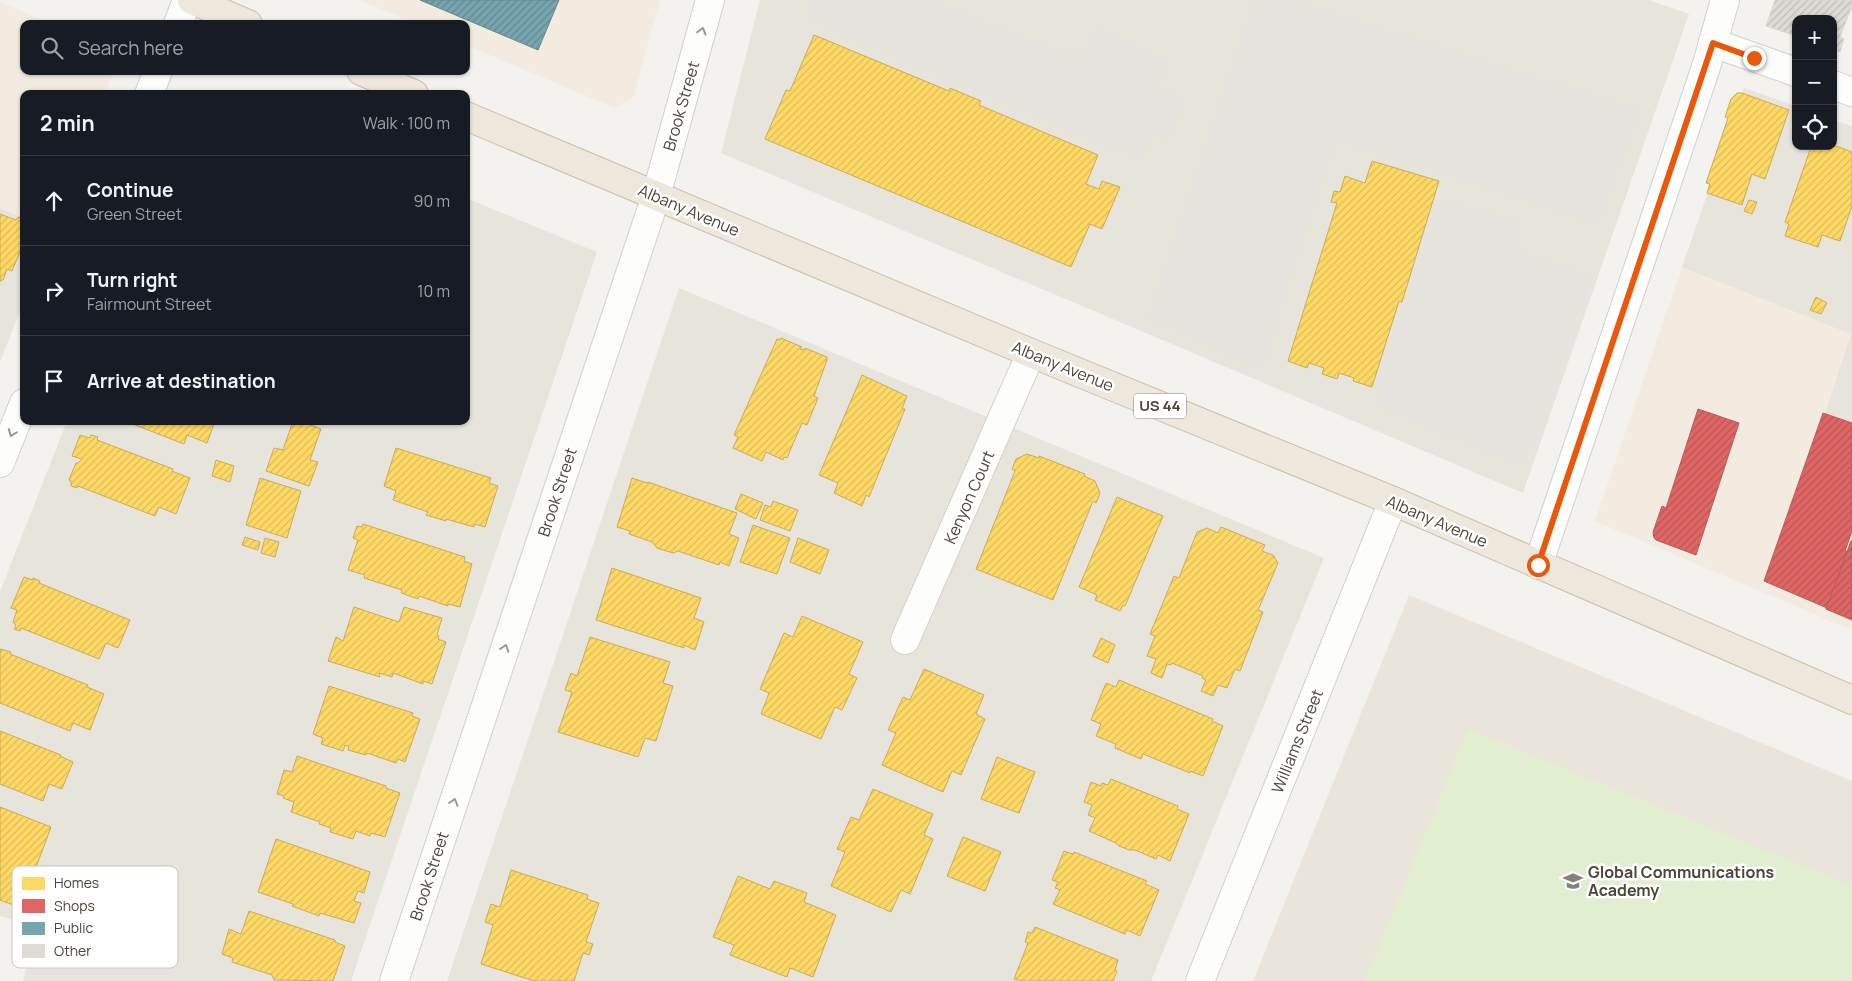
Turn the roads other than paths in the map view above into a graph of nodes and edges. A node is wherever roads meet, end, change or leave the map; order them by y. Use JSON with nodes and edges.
{"nodes":[{"id":1,"x":187,"y":0,"type":"edge"},
{"id":2,"x":192,"y":0,"type":"edge"},
{"id":3,"x":710,"y":0,"type":"edge"},
{"id":4,"x":1725,"y":0,"type":"edge"},
{"id":5,"x":180,"y":20,"type":"edge"},
{"id":6,"x":239,"y":20,"type":"edge"},
{"id":7,"x":1713,"y":43,"type":"junction"},
{"id":8,"x":1792,"y":71,"type":"edge"},
{"id":9,"x":156,"y":75,"type":"edge"},
{"id":10,"x":370,"y":75,"type":"edge"},
{"id":11,"x":1837,"y":86,"type":"edge"},
{"id":12,"x":151,"y":90,"type":"edge"},
{"id":13,"x":405,"y":90,"type":"edge"},
{"id":14,"x":1852,"y":92,"type":"edge"},
{"id":15,"x":470,"y":118,"type":"edge"},
{"id":16,"x":656,"y":196,"type":"junction"},
{"id":17,"x":1031,"y":353,"type":"junction"},
{"id":18,"x":20,"y":413,"type":"edge"},
{"id":19,"x":0,"y":463,"type":"edge"},
{"id":20,"x":1393,"y":502,"type":"junction"},
{"id":21,"x":1538,"y":565,"type":"junction"},
{"id":22,"x":905,"y":640,"type":"dead end"},
{"id":23,"x":1852,"y":700,"type":"edge"},
{"id":24,"x":394,"y":981,"type":"edge"},
{"id":25,"x":1200,"y":981,"type":"edge"}],
"edges":[{"from":1,"to":5,"type":"street"},
{"from":2,"to":6,"type":"highway"},
{"from":16,"to":3,"type":"street","name":"Brook Street","one_way":true},
{"from":4,"to":7,"type":"street"},
{"from":7,"to":8,"type":"street"},
{"from":7,"to":21,"type":"street"},
{"from":9,"to":12,"type":"street"},
{"from":10,"to":13,"type":"highway"},
{"from":11,"to":14,"type":"street"},
{"from":15,"to":16,"type":"highway","name":"Albany Avenue","number":"US 44"},
{"from":16,"to":17,"type":"highway","name":"Albany Avenue","number":"US 44"},
{"from":24,"to":16,"type":"street","name":"Brook Street","one_way":true},
{"from":17,"to":20,"type":"highway","name":"Albany Avenue","number":"US 44"},
{"from":17,"to":22,"type":"street","name":"Kenyon Court"},
{"from":18,"to":19,"type":"street","one_way":true},
{"from":20,"to":21,"type":"highway","name":"Albany Avenue","number":"US 44"},
{"from":20,"to":25,"type":"street","name":"Williams Street"},
{"from":21,"to":23,"type":"highway","name":"Albany Avenue","number":"US 44"}]}
